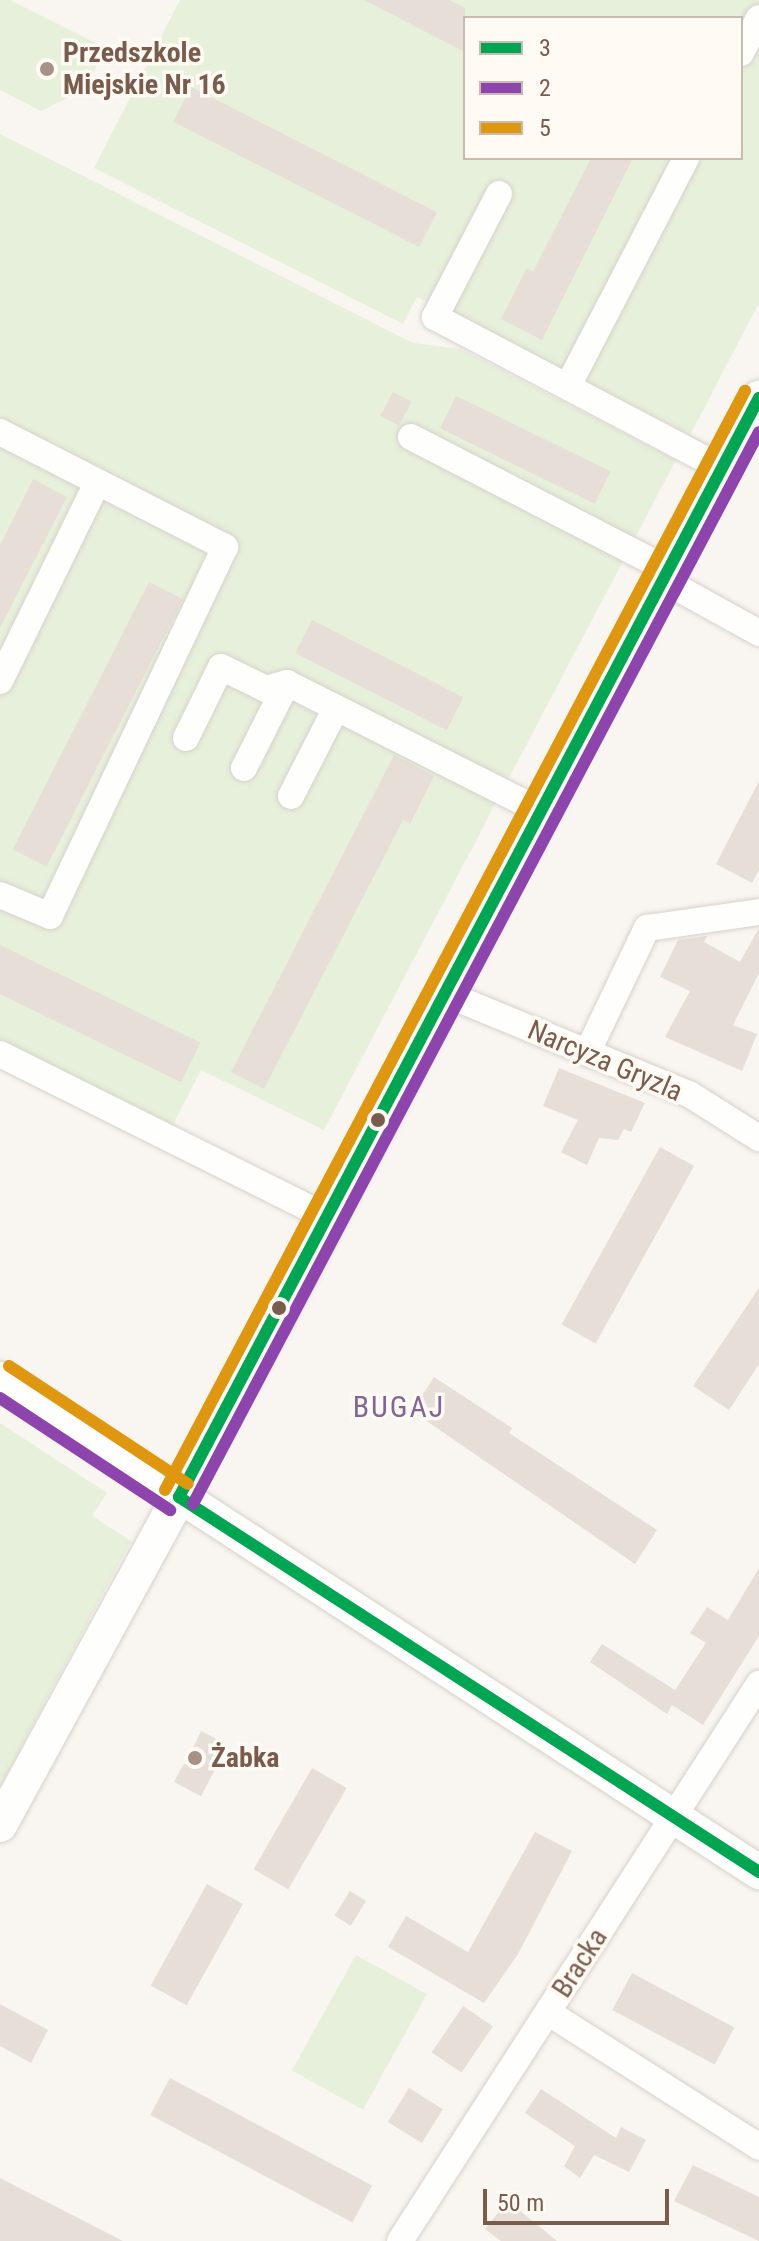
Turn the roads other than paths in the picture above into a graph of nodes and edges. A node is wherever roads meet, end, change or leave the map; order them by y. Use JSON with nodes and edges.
{"nodes":[{"id":1,"x":759,"y":18,"type":"edge"},
{"id":2,"x":743,"y":49,"type":"edge"},
{"id":3,"x":685,"y":160,"type":"edge"},
{"id":4,"x":499,"y":194,"type":"dead end"},
{"id":5,"x":568,"y":386,"type":"junction"},
{"id":6,"x":759,"y":398,"type":"edge"},
{"id":7,"x":0,"y":432,"type":"edge"},
{"id":8,"x":411,"y":437,"type":"dead end"},
{"id":9,"x":0,"y":438,"type":"edge"},
{"id":10,"x":36,"y":451,"type":"junction"},
{"id":11,"x":722,"y":468,"type":"junction"},
{"id":12,"x":97,"y":483,"type":"junction"},
{"id":13,"x":666,"y":575,"type":"junction"},
{"id":14,"x":759,"y":633,"type":"edge"},
{"id":15,"x":0,"y":681,"type":"edge"},
{"id":16,"x":287,"y":683,"type":"junction"},
{"id":17,"x":336,"y":708,"type":"junction"},
{"id":18,"x":186,"y":738,"type":"dead end"},
{"id":19,"x":244,"y":768,"type":"dead end"},
{"id":20,"x":291,"y":796,"type":"dead end"},
{"id":21,"x":542,"y":812,"type":"junction"},
{"id":22,"x":0,"y":895,"type":"edge"},
{"id":23,"x":759,"y":912,"type":"edge"},
{"id":24,"x":446,"y":994,"type":"junction"},
{"id":25,"x":587,"y":1053,"type":"junction"},
{"id":26,"x":0,"y":1054,"type":"edge"},
{"id":27,"x":759,"y":1138,"type":"edge"},
{"id":28,"x":329,"y":1218,"type":"junction"},
{"id":29,"x":0,"y":1379,"type":"edge"},
{"id":30,"x":179,"y":1497,"type":"junction"},
{"id":31,"x":759,"y":1684,"type":"edge"},
{"id":32,"x":674,"y":1817,"type":"junction"},
{"id":33,"x":0,"y":1825,"type":"edge"},
{"id":34,"x":759,"y":1872,"type":"edge"},
{"id":35,"x":549,"y":2013,"type":"junction"},
{"id":36,"x":759,"y":2147,"type":"edge"},
{"id":37,"x":400,"y":2241,"type":"edge"}],
"edges":[{"from":1,"to":2,"type":"street"},
{"from":3,"to":5,"type":"street"},
{"from":4,"to":5,"type":"street"},
{"from":5,"to":11,"type":"street"},
{"from":6,"to":11,"type":"street"},
{"from":7,"to":10,"type":"street"},
{"from":8,"to":13,"type":"street"},
{"from":9,"to":10,"type":"street"},
{"from":10,"to":12,"type":"street"},
{"from":11,"to":13,"type":"street"},
{"from":12,"to":15,"type":"street"},
{"from":12,"to":22,"type":"street"},
{"from":13,"to":14,"type":"street"},
{"from":13,"to":21,"type":"street"},
{"from":16,"to":17,"type":"street"},
{"from":16,"to":18,"type":"street"},
{"from":16,"to":19,"type":"street"},
{"from":17,"to":20,"type":"street"},
{"from":17,"to":21,"type":"street"},
{"from":21,"to":24,"type":"street"},
{"from":23,"to":25,"type":"street"},
{"from":24,"to":25,"type":"street","name":"Narcyza Gryzla"},
{"from":24,"to":28,"type":"street"},
{"from":25,"to":27,"type":"street","name":"Narcyza Gryzla"},
{"from":26,"to":28,"type":"street"},
{"from":28,"to":30,"type":"street"},
{"from":29,"to":30,"type":"street"},
{"from":30,"to":32,"type":"street"},
{"from":30,"to":33,"type":"street"},
{"from":31,"to":32,"type":"street","name":"Bracka"},
{"from":32,"to":34,"type":"street"},
{"from":32,"to":35,"type":"street","name":"Bracka"},
{"from":35,"to":36,"type":"street"},
{"from":35,"to":37,"type":"street","name":"Bracka"}]}
